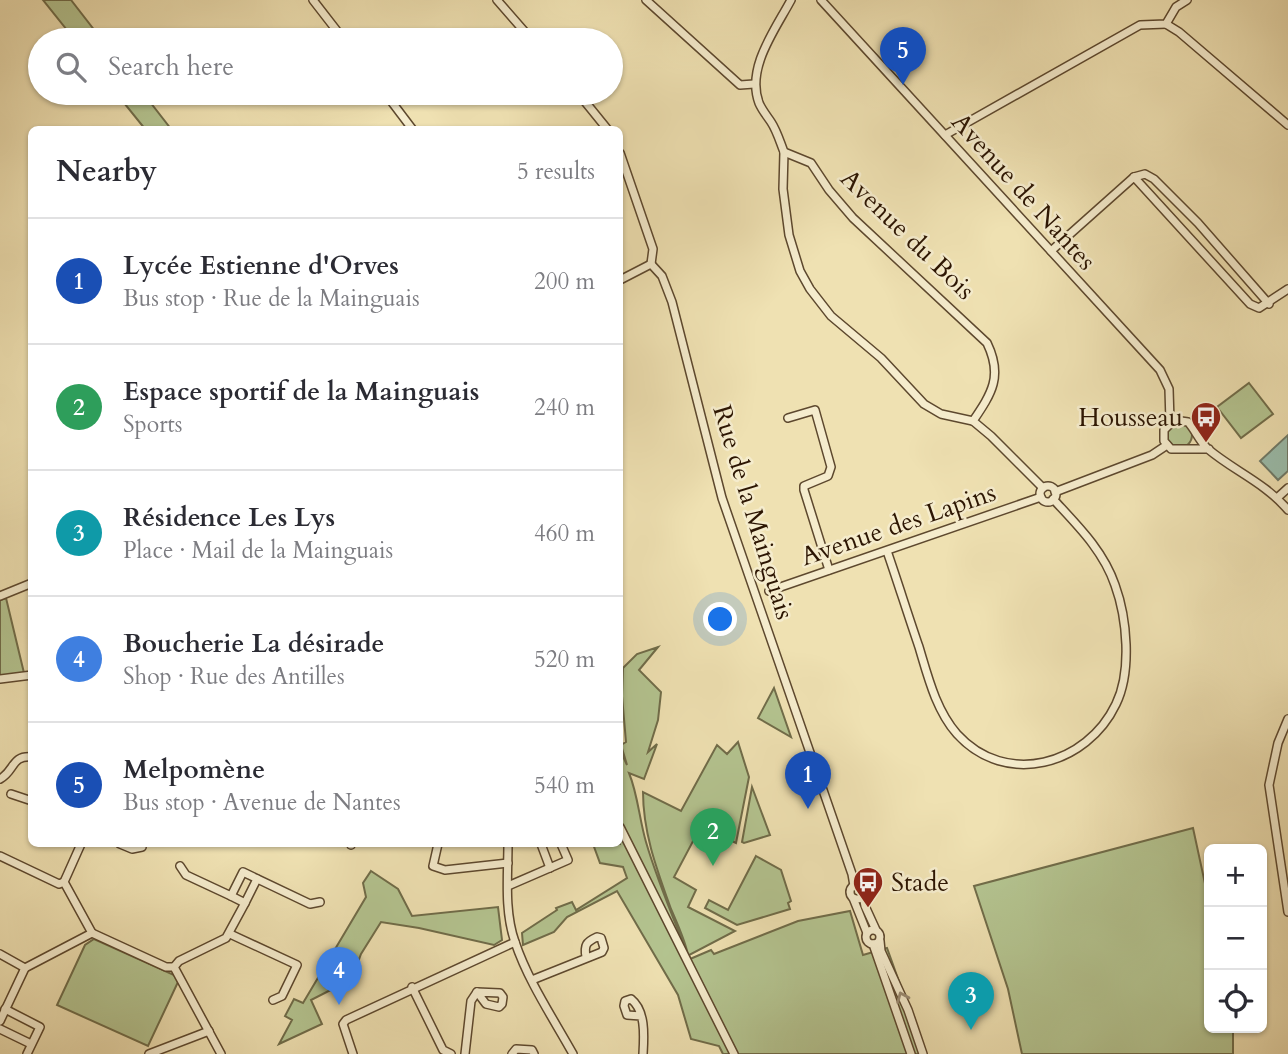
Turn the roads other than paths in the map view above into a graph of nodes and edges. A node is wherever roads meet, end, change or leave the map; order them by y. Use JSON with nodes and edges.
{"nodes":[{"id":1,"x":313,"y":0,"type":"edge"},
{"id":2,"x":497,"y":0,"type":"edge"},
{"id":3,"x":646,"y":0,"type":"edge"},
{"id":4,"x":791,"y":0,"type":"edge"},
{"id":5,"x":821,"y":0,"type":"edge"},
{"id":6,"x":1187,"y":0,"type":"edge"},
{"id":7,"x":1166,"y":24,"type":"junction"},
{"id":8,"x":335,"y":28,"type":"edge"},
{"id":9,"x":522,"y":28,"type":"edge"},
{"id":10,"x":754,"y":84,"type":"junction"},
{"id":11,"x":394,"y":105,"type":"edge"},
{"id":12,"x":588,"y":105,"type":"edge"},
{"id":13,"x":1288,"y":125,"type":"edge"},
{"id":14,"x":410,"y":126,"type":"edge"},
{"id":15,"x":605,"y":126,"type":"edge"},
{"id":16,"x":946,"y":135,"type":"junction"},
{"id":17,"x":785,"y":152,"type":"junction"},
{"id":18,"x":623,"y":162,"type":"edge"},
{"id":19,"x":1133,"y":177,"type":"junction"},
{"id":20,"x":1051,"y":251,"type":"junction"},
{"id":21,"x":651,"y":264,"type":"junction"},
{"id":22,"x":623,"y":278,"type":"edge"},
{"id":23,"x":1288,"y":289,"type":"edge"},
{"id":24,"x":1269,"y":304,"type":"junction"},
{"id":25,"x":788,"y":418,"type":"dead end"},
{"id":26,"x":973,"y":421,"type":"junction"},
{"id":27,"x":1170,"y":422,"type":"junction"},
{"id":28,"x":1194,"y":434,"type":"junction"},
{"id":29,"x":1167,"y":445,"type":"junction"},
{"id":30,"x":1186,"y":449,"type":"junction"},
{"id":31,"x":1209,"y":449,"type":"junction"},
{"id":32,"x":1043,"y":488,"type":"junction"},
{"id":33,"x":1288,"y":488,"type":"edge"},
{"id":34,"x":1054,"y":496,"type":"junction"},
{"id":35,"x":1041,"y":497,"type":"junction"},
{"id":36,"x":1277,"y":498,"type":"junction"},
{"id":37,"x":1288,"y":510,"type":"edge"},
{"id":38,"x":887,"y":551,"type":"junction"},
{"id":39,"x":829,"y":570,"type":"junction"},
{"id":40,"x":28,"y":585,"type":"edge"},
{"id":41,"x":769,"y":591,"type":"dead end"},
{"id":42,"x":0,"y":596,"type":"edge"},
{"id":43,"x":28,"y":676,"type":"edge"},
{"id":44,"x":0,"y":679,"type":"edge"},
{"id":45,"x":1288,"y":719,"type":"edge"},
{"id":46,"x":28,"y":757,"type":"edge"},
{"id":47,"x":0,"y":779,"type":"edge"},
{"id":48,"x":11,"y":794,"type":"dead end"},
{"id":49,"x":28,"y":800,"type":"edge"},
{"id":50,"x":623,"y":833,"type":"edge"},
{"id":51,"x":80,"y":847,"type":"edge"},
{"id":52,"x":127,"y":847,"type":"edge"},
{"id":53,"x":142,"y":847,"type":"dead end"},
{"id":54,"x":437,"y":847,"type":"edge"},
{"id":55,"x":508,"y":847,"type":"edge"},
{"id":56,"x":542,"y":847,"type":"edge"},
{"id":57,"x":562,"y":847,"type":"edge"},
{"id":58,"x":0,"y":856,"type":"edge"},
{"id":59,"x":508,"y":863,"type":"junction"},
{"id":60,"x":180,"y":866,"type":"dead end"},
{"id":61,"x":551,"y":868,"type":"junction"},
{"id":62,"x":257,"y":879,"type":"junction"},
{"id":63,"x":64,"y":882,"type":"junction"},
{"id":64,"x":508,"y":886,"type":"junction"},
{"id":65,"x":854,"y":886,"type":"junction"},
{"id":66,"x":231,"y":896,"type":"junction"},
{"id":67,"x":863,"y":896,"type":"junction"},
{"id":68,"x":853,"y":898,"type":"junction"},
{"id":69,"x":320,"y":902,"type":"dead end"},
{"id":70,"x":245,"y":903,"type":"junction"},
{"id":71,"x":1288,"y":912,"type":"edge"},
{"id":72,"x":877,"y":930,"type":"junction"},
{"id":73,"x":92,"y":933,"type":"junction"},
{"id":74,"x":867,"y":933,"type":"junction"},
{"id":75,"x":230,"y":934,"type":"junction"},
{"id":76,"x":515,"y":942,"type":"junction"},
{"id":77,"x":876,"y":942,"type":"junction"},
{"id":78,"x":0,"y":954,"type":"edge"},
{"id":79,"x":586,"y":957,"type":"dead end"},
{"id":80,"x":174,"y":967,"type":"junction"},
{"id":81,"x":25,"y":968,"type":"junction"},
{"id":82,"x":532,"y":980,"type":"junction"},
{"id":83,"x":412,"y":987,"type":"junction"},
{"id":84,"x":477,"y":992,"type":"dead end"},
{"id":85,"x":273,"y":999,"type":"dead end"},
{"id":86,"x":5,"y":1009,"type":"junction"},
{"id":87,"x":641,"y":1016,"type":"dead end"},
{"id":88,"x":0,"y":1021,"type":"edge"},
{"id":89,"x":0,"y":1029,"type":"edge"},
{"id":90,"x":209,"y":1031,"type":"junction"},
{"id":91,"x":31,"y":1044,"type":"junction"},
{"id":92,"x":27,"y":1054,"type":"edge"},
{"id":93,"x":149,"y":1054,"type":"edge"},
{"id":94,"x":221,"y":1054,"type":"edge"},
{"id":95,"x":353,"y":1054,"type":"edge"},
{"id":96,"x":451,"y":1054,"type":"edge"},
{"id":97,"x":465,"y":1054,"type":"edge"},
{"id":98,"x":512,"y":1054,"type":"edge"},
{"id":99,"x":534,"y":1054,"type":"edge"},
{"id":100,"x":573,"y":1054,"type":"edge"},
{"id":101,"x":643,"y":1054,"type":"edge"},
{"id":102,"x":734,"y":1054,"type":"edge"},
{"id":103,"x":911,"y":1054,"type":"edge"},
{"id":104,"x":923,"y":1054,"type":"edge"}],
"edges":[{"from":1,"to":8,"type":"street"},
{"from":2,"to":9,"type":"street"},
{"from":3,"to":10,"type":"street"},
{"from":4,"to":10,"type":"street"},
{"from":5,"to":16,"type":"street","name":"Avenue de Nantes"},
{"from":6,"to":7,"type":"street"},
{"from":7,"to":13,"type":"street"},
{"from":7,"to":16,"type":"street"},
{"from":10,"to":17,"type":"street"},
{"from":11,"to":14,"type":"street"},
{"from":12,"to":15,"type":"street"},
{"from":16,"to":20,"type":"street","name":"Avenue de Nantes"},
{"from":17,"to":26,"type":"street"},
{"from":17,"to":26,"type":"street","name":"Avenue du Bois"},
{"from":18,"to":21,"type":"street","name":"Rue de la Mainguais"},
{"from":19,"to":20,"type":"street"},
{"from":19,"to":24,"type":"street"},
{"from":19,"to":24,"type":"street"},
{"from":20,"to":27,"type":"street","name":"Avenue de Nantes"},
{"from":21,"to":22,"type":"street"},
{"from":21,"to":65,"type":"street","name":"Rue de la Mainguais"},
{"from":23,"to":24,"type":"street"},
{"from":25,"to":39,"type":"street"},
{"from":26,"to":32,"type":"street"},
{"from":27,"to":28,"type":"street"},
{"from":27,"to":29,"type":"street"},
{"from":28,"to":30,"type":"street"},
{"from":28,"to":31,"type":"street"},
{"from":29,"to":30,"type":"street"},
{"from":29,"to":34,"type":"street"},
{"from":30,"to":31,"type":"street"},
{"from":31,"to":36,"type":"street"},
{"from":32,"to":34,"type":"street"},
{"from":32,"to":35,"type":"street"},
{"from":33,"to":36,"type":"street"},
{"from":34,"to":35,"type":"street"},
{"from":34,"to":38,"type":"street"},
{"from":35,"to":38,"type":"street","name":"Avenue des Lapins"},
{"from":36,"to":37,"type":"street"},
{"from":38,"to":39,"type":"street","name":"Avenue des Lapins"},
{"from":39,"to":41,"type":"street","name":"Avenue des Lapins"},
{"from":40,"to":42,"type":"street"},
{"from":43,"to":44,"type":"street"},
{"from":45,"to":71,"type":"street"},
{"from":46,"to":47,"type":"street"},
{"from":48,"to":49,"type":"street"},
{"from":50,"to":102,"type":"street"},
{"from":51,"to":63,"type":"street"},
{"from":52,"to":53,"type":"street"},
{"from":54,"to":59,"type":"street"},
{"from":55,"to":59,"type":"street"},
{"from":56,"to":61,"type":"street"},
{"from":57,"to":61,"type":"street"},
{"from":58,"to":63,"type":"street"},
{"from":59,"to":64,"type":"street"},
{"from":60,"to":66,"type":"street"},
{"from":61,"to":64,"type":"street"},
{"from":62,"to":66,"type":"street"},
{"from":62,"to":69,"type":"street"},
{"from":62,"to":70,"type":"street"},
{"from":63,"to":73,"type":"street"},
{"from":64,"to":76,"type":"street"},
{"from":65,"to":67,"type":"street"},
{"from":65,"to":68,"type":"street"},
{"from":66,"to":70,"type":"street"},
{"from":67,"to":68,"type":"street"},
{"from":67,"to":72,"type":"street"},
{"from":68,"to":74,"type":"street"},
{"from":70,"to":75,"type":"street"},
{"from":72,"to":74,"type":"street"},
{"from":72,"to":77,"type":"street"},
{"from":73,"to":80,"type":"street"},
{"from":73,"to":81,"type":"street"},
{"from":74,"to":77,"type":"street"},
{"from":75,"to":80,"type":"street"},
{"from":75,"to":85,"type":"street"},
{"from":76,"to":82,"type":"street"},
{"from":76,"to":83,"type":"street"},
{"from":77,"to":103,"type":"street"},
{"from":104,"to":77,"type":"street","one_way":true},
{"from":78,"to":81,"type":"street"},
{"from":79,"to":82,"type":"street"},
{"from":80,"to":90,"type":"street"},
{"from":81,"to":86,"type":"street"},
{"from":82,"to":100,"type":"street"},
{"from":83,"to":95,"type":"street"},
{"from":83,"to":96,"type":"street"},
{"from":84,"to":97,"type":"street"},
{"from":86,"to":88,"type":"street"},
{"from":86,"to":91,"type":"street"},
{"from":87,"to":101,"type":"street"},
{"from":89,"to":91,"type":"street"},
{"from":90,"to":93,"type":"street"},
{"from":90,"to":94,"type":"street"},
{"from":91,"to":92,"type":"street"},
{"from":98,"to":99,"type":"street"}]}
